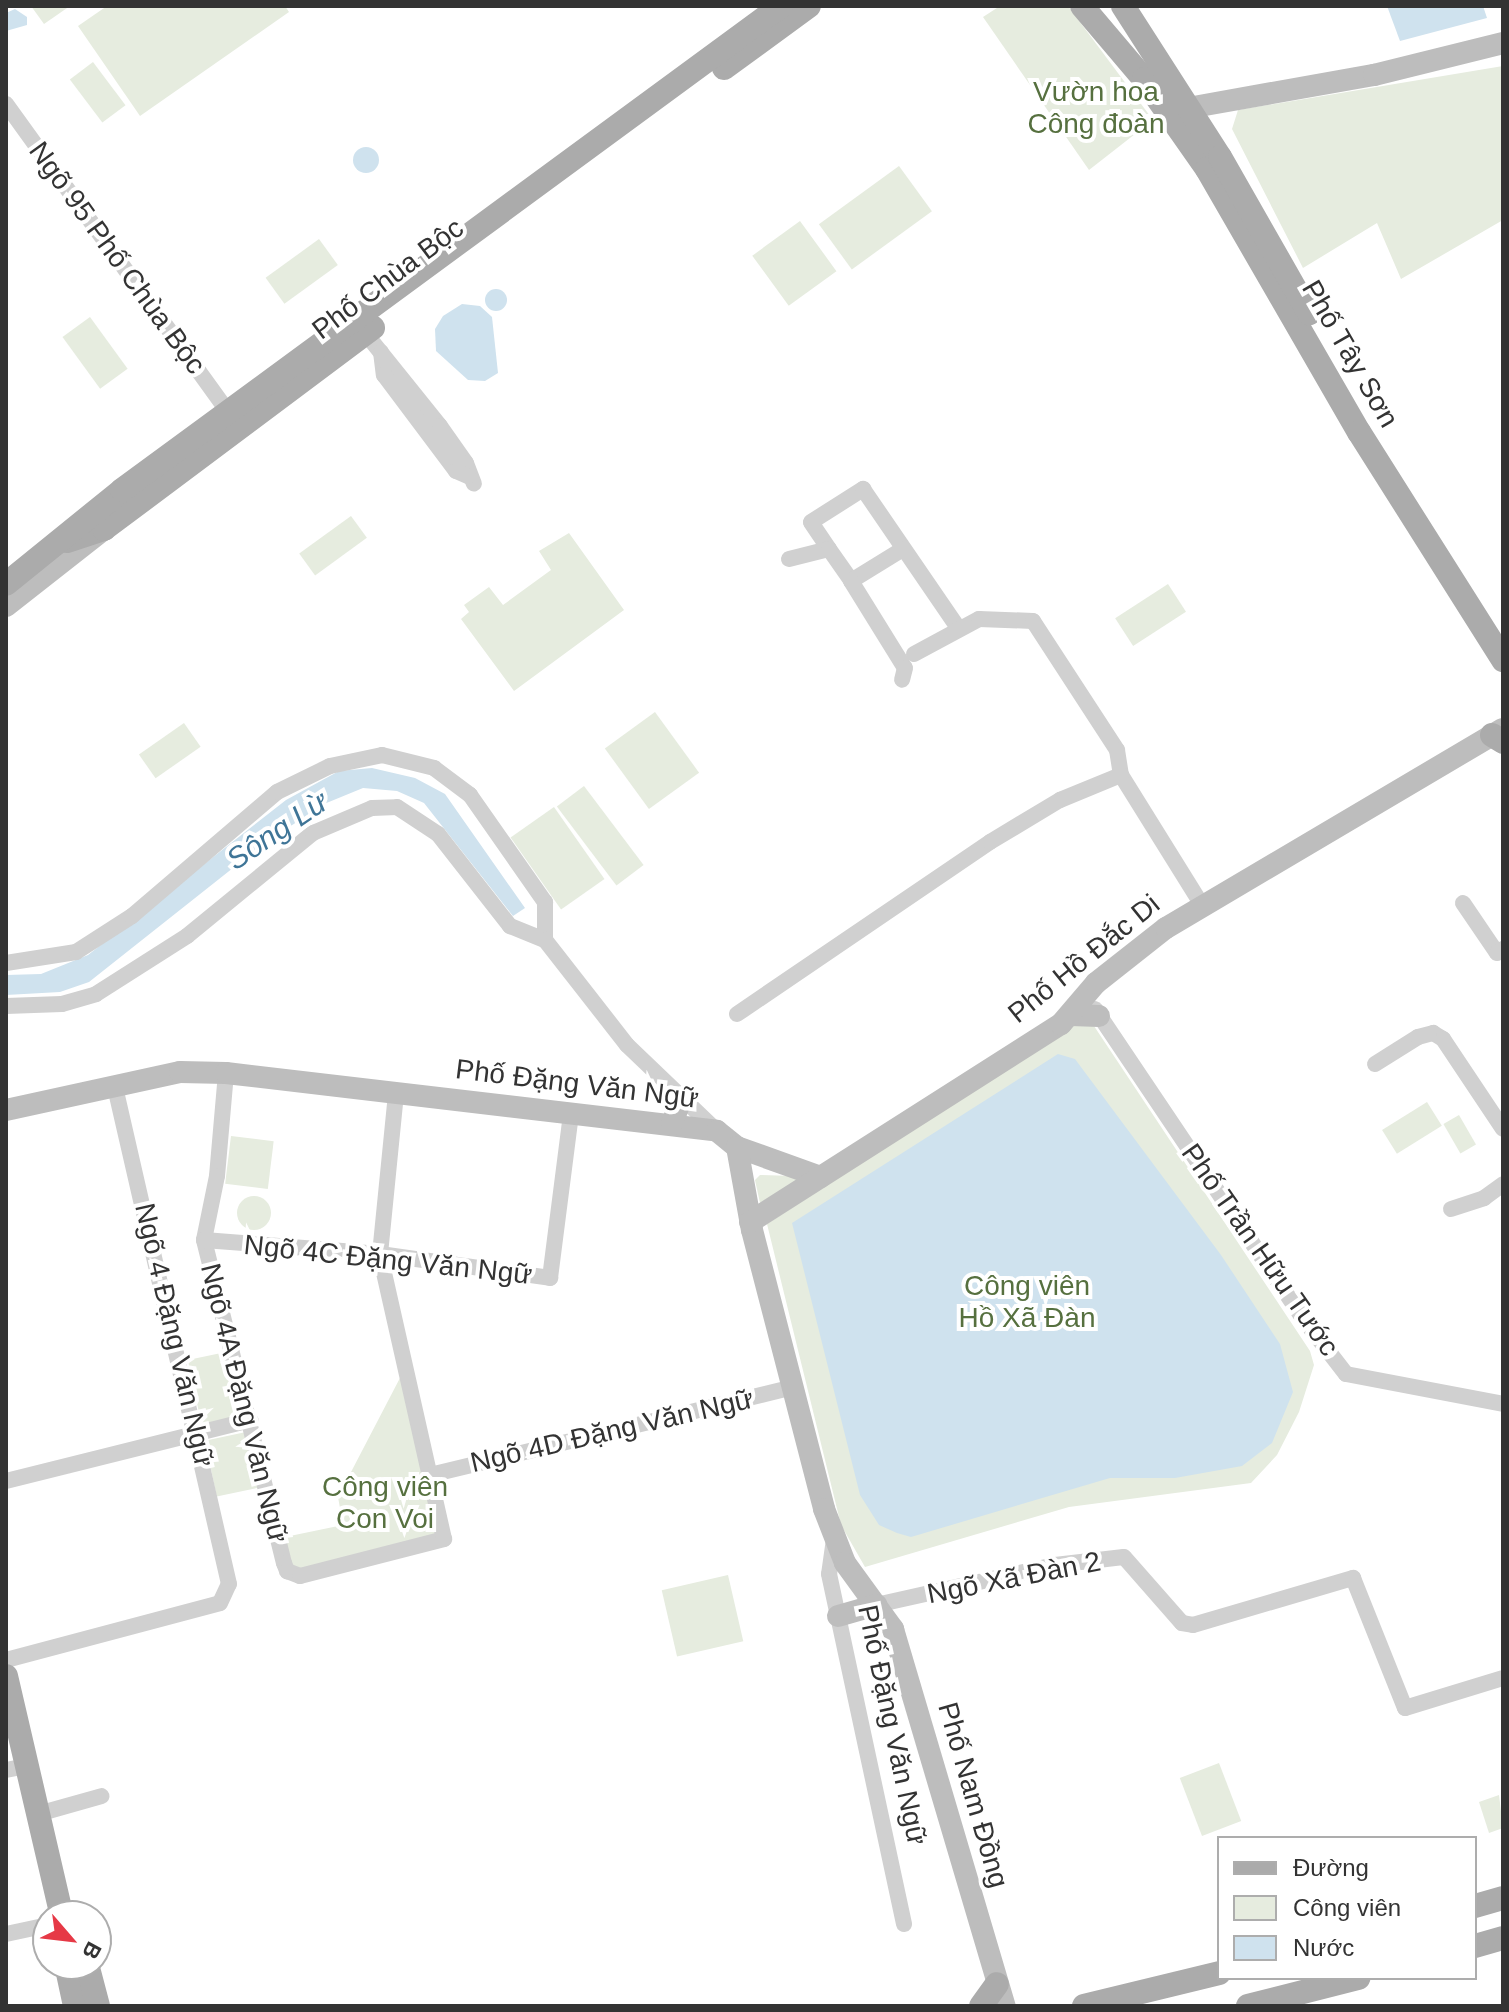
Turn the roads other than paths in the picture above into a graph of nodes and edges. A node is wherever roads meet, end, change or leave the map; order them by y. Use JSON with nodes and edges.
{"nodes":[{"id":1,"x":781,"y":6,"type":"edge"},
{"id":2,"x":809,"y":6,"type":"edge"},
{"id":3,"x":1082,"y":6,"type":"edge"},
{"id":4,"x":1100,"y":6,"type":"edge"},
{"id":5,"x":1123,"y":6,"type":"edge"},
{"id":6,"x":1503,"y":43,"type":"edge"},
{"id":7,"x":1152,"y":75,"type":"junction"},
{"id":8,"x":6,"y":104,"type":"edge"},
{"id":9,"x":1188,"y":108,"type":"junction"},
{"id":10,"x":1259,"y":240,"type":"junction"},
{"id":11,"x":368,"y":335,"type":"junction"},
{"id":12,"x":228,"y":412,"type":"junction"},
{"id":13,"x":471,"y":480,"type":"dead end"},
{"id":14,"x":98,"y":521,"type":"junction"},
{"id":15,"x":829,"y":549,"type":"junction"},
{"id":16,"x":903,"y":549,"type":"junction"},
{"id":17,"x":789,"y":559,"type":"dead end"},
{"id":18,"x":6,"y":573,"type":"edge"},
{"id":19,"x":851,"y":581,"type":"junction"},
{"id":20,"x":6,"y":584,"type":"edge"},
{"id":21,"x":6,"y":606,"type":"edge"},
{"id":22,"x":958,"y":628,"type":"junction"},
{"id":23,"x":1503,"y":633,"type":"edge"},
{"id":24,"x":897,"y":654,"type":"junction"},
{"id":25,"x":1503,"y":660,"type":"edge"},
{"id":26,"x":902,"y":680,"type":"dead end"},
{"id":27,"x":1499,"y":735,"type":"edge"},
{"id":28,"x":1121,"y":775,"type":"junction"},
{"id":29,"x":1463,"y":903,"type":"dead end"},
{"id":30,"x":1202,"y":905,"type":"junction"},
{"id":31,"x":545,"y":940,"type":"junction"},
{"id":32,"x":1503,"y":949,"type":"edge"},
{"id":33,"x":6,"y":963,"type":"edge"},
{"id":34,"x":1084,"y":995,"type":"junction"},
{"id":35,"x":6,"y":1006,"type":"edge"},
{"id":36,"x":737,"y":1014,"type":"dead end"},
{"id":37,"x":1071,"y":1015,"type":"junction"},
{"id":38,"x":1099,"y":1016,"type":"junction"},
{"id":39,"x":1375,"y":1064,"type":"dead end"},
{"id":40,"x":226,"y":1073,"type":"junction"},
{"id":41,"x":115,"y":1087,"type":"junction"},
{"id":42,"x":396,"y":1093,"type":"junction"},
{"id":43,"x":1503,"y":1093,"type":"edge"},
{"id":44,"x":682,"y":1097,"type":"junction"},
{"id":45,"x":1487,"y":1103,"type":"junction"},
{"id":46,"x":6,"y":1110,"type":"edge"},
{"id":47,"x":571,"y":1114,"type":"junction"},
{"id":48,"x":672,"y":1124,"type":"junction"},
{"id":49,"x":1503,"y":1129,"type":"edge"},
{"id":50,"x":717,"y":1131,"type":"junction"},
{"id":51,"x":737,"y":1147,"type":"junction"},
{"id":52,"x":821,"y":1177,"type":"junction"},
{"id":53,"x":1503,"y":1184,"type":"edge"},
{"id":54,"x":1451,"y":1209,"type":"dead end"},
{"id":55,"x":750,"y":1222,"type":"junction"},
{"id":56,"x":204,"y":1240,"type":"junction"},
{"id":57,"x":380,"y":1254,"type":"junction"},
{"id":58,"x":794,"y":1387,"type":"junction"},
{"id":59,"x":1503,"y":1404,"type":"edge"},
{"id":60,"x":250,"y":1420,"type":"junction"},
{"id":61,"x":197,"y":1433,"type":"junction"},
{"id":62,"x":430,"y":1475,"type":"junction"},
{"id":63,"x":6,"y":1481,"type":"edge"},
{"id":64,"x":834,"y":1539,"type":"junction"},
{"id":65,"x":876,"y":1605,"type":"junction"},
{"id":66,"x":838,"y":1616,"type":"junction"},
{"id":67,"x":6,"y":1660,"type":"edge"},
{"id":68,"x":6,"y":1676,"type":"edge"},
{"id":69,"x":1503,"y":1678,"type":"edge"},
{"id":70,"x":16,"y":1768,"type":"edge"},
{"id":71,"x":102,"y":1796,"type":"dead end"},
{"id":72,"x":38,"y":1814,"type":"junction"},
{"id":73,"x":1503,"y":1898,"type":"edge"},
{"id":74,"x":58,"y":1900,"type":"edge"},
{"id":75,"x":1477,"y":1905,"type":"edge"},
{"id":76,"x":904,"y":1924,"type":"dead end"},
{"id":77,"x":32,"y":1928,"type":"edge"},
{"id":78,"x":6,"y":1934,"type":"edge"},
{"id":79,"x":1503,"y":1938,"type":"edge"},
{"id":80,"x":1477,"y":1945,"type":"edge"},
{"id":81,"x":1217,"y":1973,"type":"edge"},
{"id":82,"x":69,"y":1980,"type":"edge"},
{"id":83,"x":91,"y":1980,"type":"edge"},
{"id":84,"x":1350,"y":1980,"type":"edge"},
{"id":85,"x":1001,"y":1995,"type":"edge"},
{"id":86,"x":75,"y":2006,"type":"edge"},
{"id":87,"x":98,"y":2006,"type":"edge"},
{"id":88,"x":981,"y":2006,"type":"edge"},
{"id":89,"x":1084,"y":2006,"type":"edge"},
{"id":90,"x":1248,"y":2006,"type":"edge"}],
"edges":[{"from":1,"to":11,"type":"main road","name":"Phố Chùa Bộc"},
{"from":2,"to":11,"type":"main road","name":"Phố Chùa Bộc"},
{"from":3,"to":7,"type":"main road","name":"Phố Tây Sơn"},
{"from":4,"to":7,"type":"main road","name":"Phố Tây Sơn"},
{"from":5,"to":7,"type":"main road","name":"Phố Tây Sơn"},
{"from":6,"to":9,"type":"street"},
{"from":7,"to":9,"type":"main road","name":"Phố Tây Sơn"},
{"from":7,"to":10,"type":"main road","name":"Phố Tây Sơn"},
{"from":8,"to":12,"type":"street","name":"Ngõ 95 Phố Chùa Bộc"},
{"from":9,"to":10,"type":"main road","name":"Phố Tây Sơn"},
{"from":10,"to":23,"type":"main road","name":"Phố Tây Sơn"},
{"from":10,"to":25,"type":"main road","name":"Phố Tây Sơn"},
{"from":11,"to":12,"type":"main road","name":"Phố Chùa Bộc"},
{"from":11,"to":13,"type":"street"},
{"from":11,"to":14,"type":"main road","name":"Phố Chùa Bộc"},
{"from":12,"to":14,"type":"main road","name":"Phố Chùa Bộc"},
{"from":14,"to":18,"type":"street","name":"Phố Chùa Bộc"},
{"from":14,"to":20,"type":"main road"},
{"from":14,"to":21,"type":"street","name":"Phố Chùa Bộc"},
{"from":15,"to":16,"type":"street"},
{"from":15,"to":17,"type":"street"},
{"from":15,"to":19,"type":"street"},
{"from":16,"to":19,"type":"street"},
{"from":16,"to":22,"type":"street"},
{"from":19,"to":24,"type":"street"},
{"from":22,"to":24,"type":"street"},
{"from":22,"to":28,"type":"street"},
{"from":24,"to":26,"type":"street"},
{"from":27,"to":30,"type":"street","name":"Phố Hồ Đắc Di"},
{"from":28,"to":30,"type":"street"},
{"from":28,"to":36,"type":"street"},
{"from":29,"to":32,"type":"street"},
{"from":30,"to":34,"type":"street","name":"Phố Hồ Đắc Di"},
{"from":31,"to":33,"type":"street"},
{"from":31,"to":35,"type":"street"},
{"from":31,"to":44,"type":"street"},
{"from":34,"to":37,"type":"street","name":"Phố Hồ Đắc Di"},
{"from":34,"to":38,"type":"street","name":"Phố Trần Hữu Tước"},
{"from":37,"to":38,"type":"street"},
{"from":37,"to":52,"type":"street","name":"Phố Hồ Đắc Di"},
{"from":38,"to":59,"type":"street","name":"Phố Trần Hữu Tước"},
{"from":39,"to":45,"type":"street"},
{"from":40,"to":41,"type":"street","name":"Phố Đặng Văn Ngữ"},
{"from":40,"to":42,"type":"street","name":"Phố Đặng Văn Ngữ"},
{"from":40,"to":56,"type":"street","name":"Ngõ 4A Đặng Văn Ngữ"},
{"from":41,"to":46,"type":"street","name":"Phố Đặng Văn Ngữ"},
{"from":41,"to":61,"type":"street","name":"Ngõ 4 Đặng Văn Ngữ"},
{"from":42,"to":47,"type":"street","name":"Phố Đặng Văn Ngữ"},
{"from":42,"to":57,"type":"street"},
{"from":43,"to":45,"type":"street"},
{"from":44,"to":48,"type":"street"},
{"from":44,"to":50,"type":"street"},
{"from":45,"to":49,"type":"street"},
{"from":47,"to":48,"type":"street","name":"Phố Đặng Văn Ngữ"},
{"from":47,"to":57,"type":"street","name":"Ngõ 4C Đặng Văn Ngữ"},
{"from":48,"to":50,"type":"street","name":"Phố Đặng Văn Ngữ"},
{"from":50,"to":51,"type":"street","name":"Phố Đặng Văn Ngữ"},
{"from":51,"to":52,"type":"street"},
{"from":51,"to":55,"type":"street","name":"Phố Đặng Văn Ngữ"},
{"from":52,"to":55,"type":"street","name":"Phố Hồ Đắc Di"},
{"from":53,"to":54,"type":"street"},
{"from":55,"to":58,"type":"street","name":"Phố Đặng Văn Ngữ"},
{"from":56,"to":57,"type":"street","name":"Ngõ 4C Đặng Văn Ngữ"},
{"from":56,"to":60,"type":"street","name":"Ngõ 4A Đặng Văn Ngữ"},
{"from":57,"to":62,"type":"street"},
{"from":58,"to":62,"type":"street","name":"Ngõ 4D Đặng Văn Ngữ"},
{"from":58,"to":64,"type":"street","name":"Phố Đặng Văn Ngữ"},
{"from":60,"to":61,"type":"street"},
{"from":60,"to":62,"type":"street","name":"Ngõ 4A Đặng Văn Ngữ"},
{"from":61,"to":63,"type":"street"},
{"from":61,"to":67,"type":"street","name":"Ngõ 4 Đặng Văn Ngữ"},
{"from":64,"to":65,"type":"street","name":"Phố Đặng Văn Ngữ"},
{"from":64,"to":66,"type":"street","name":"Phố Đặng Văn Ngữ"},
{"from":65,"to":66,"type":"street"},
{"from":65,"to":69,"type":"street","name":"Ngõ Xã Đàn 2"},
{"from":65,"to":85,"type":"street","name":"Phố Nam Đồng"},
{"from":66,"to":76,"type":"street","name":"Phố Đặng Văn Ngữ"},
{"from":68,"to":70,"type":"main road"},
{"from":70,"to":72,"type":"main road"},
{"from":71,"to":72,"type":"street"},
{"from":72,"to":74,"type":"main road"},
{"from":73,"to":75,"type":"main road"},
{"from":77,"to":78,"type":"street"},
{"from":79,"to":80,"type":"main road"},
{"from":81,"to":89,"type":"main road"},
{"from":82,"to":86,"type":"main road"},
{"from":83,"to":87,"type":"main road"},
{"from":84,"to":90,"type":"main road"},
{"from":85,"to":88,"type":"main road"}]}
